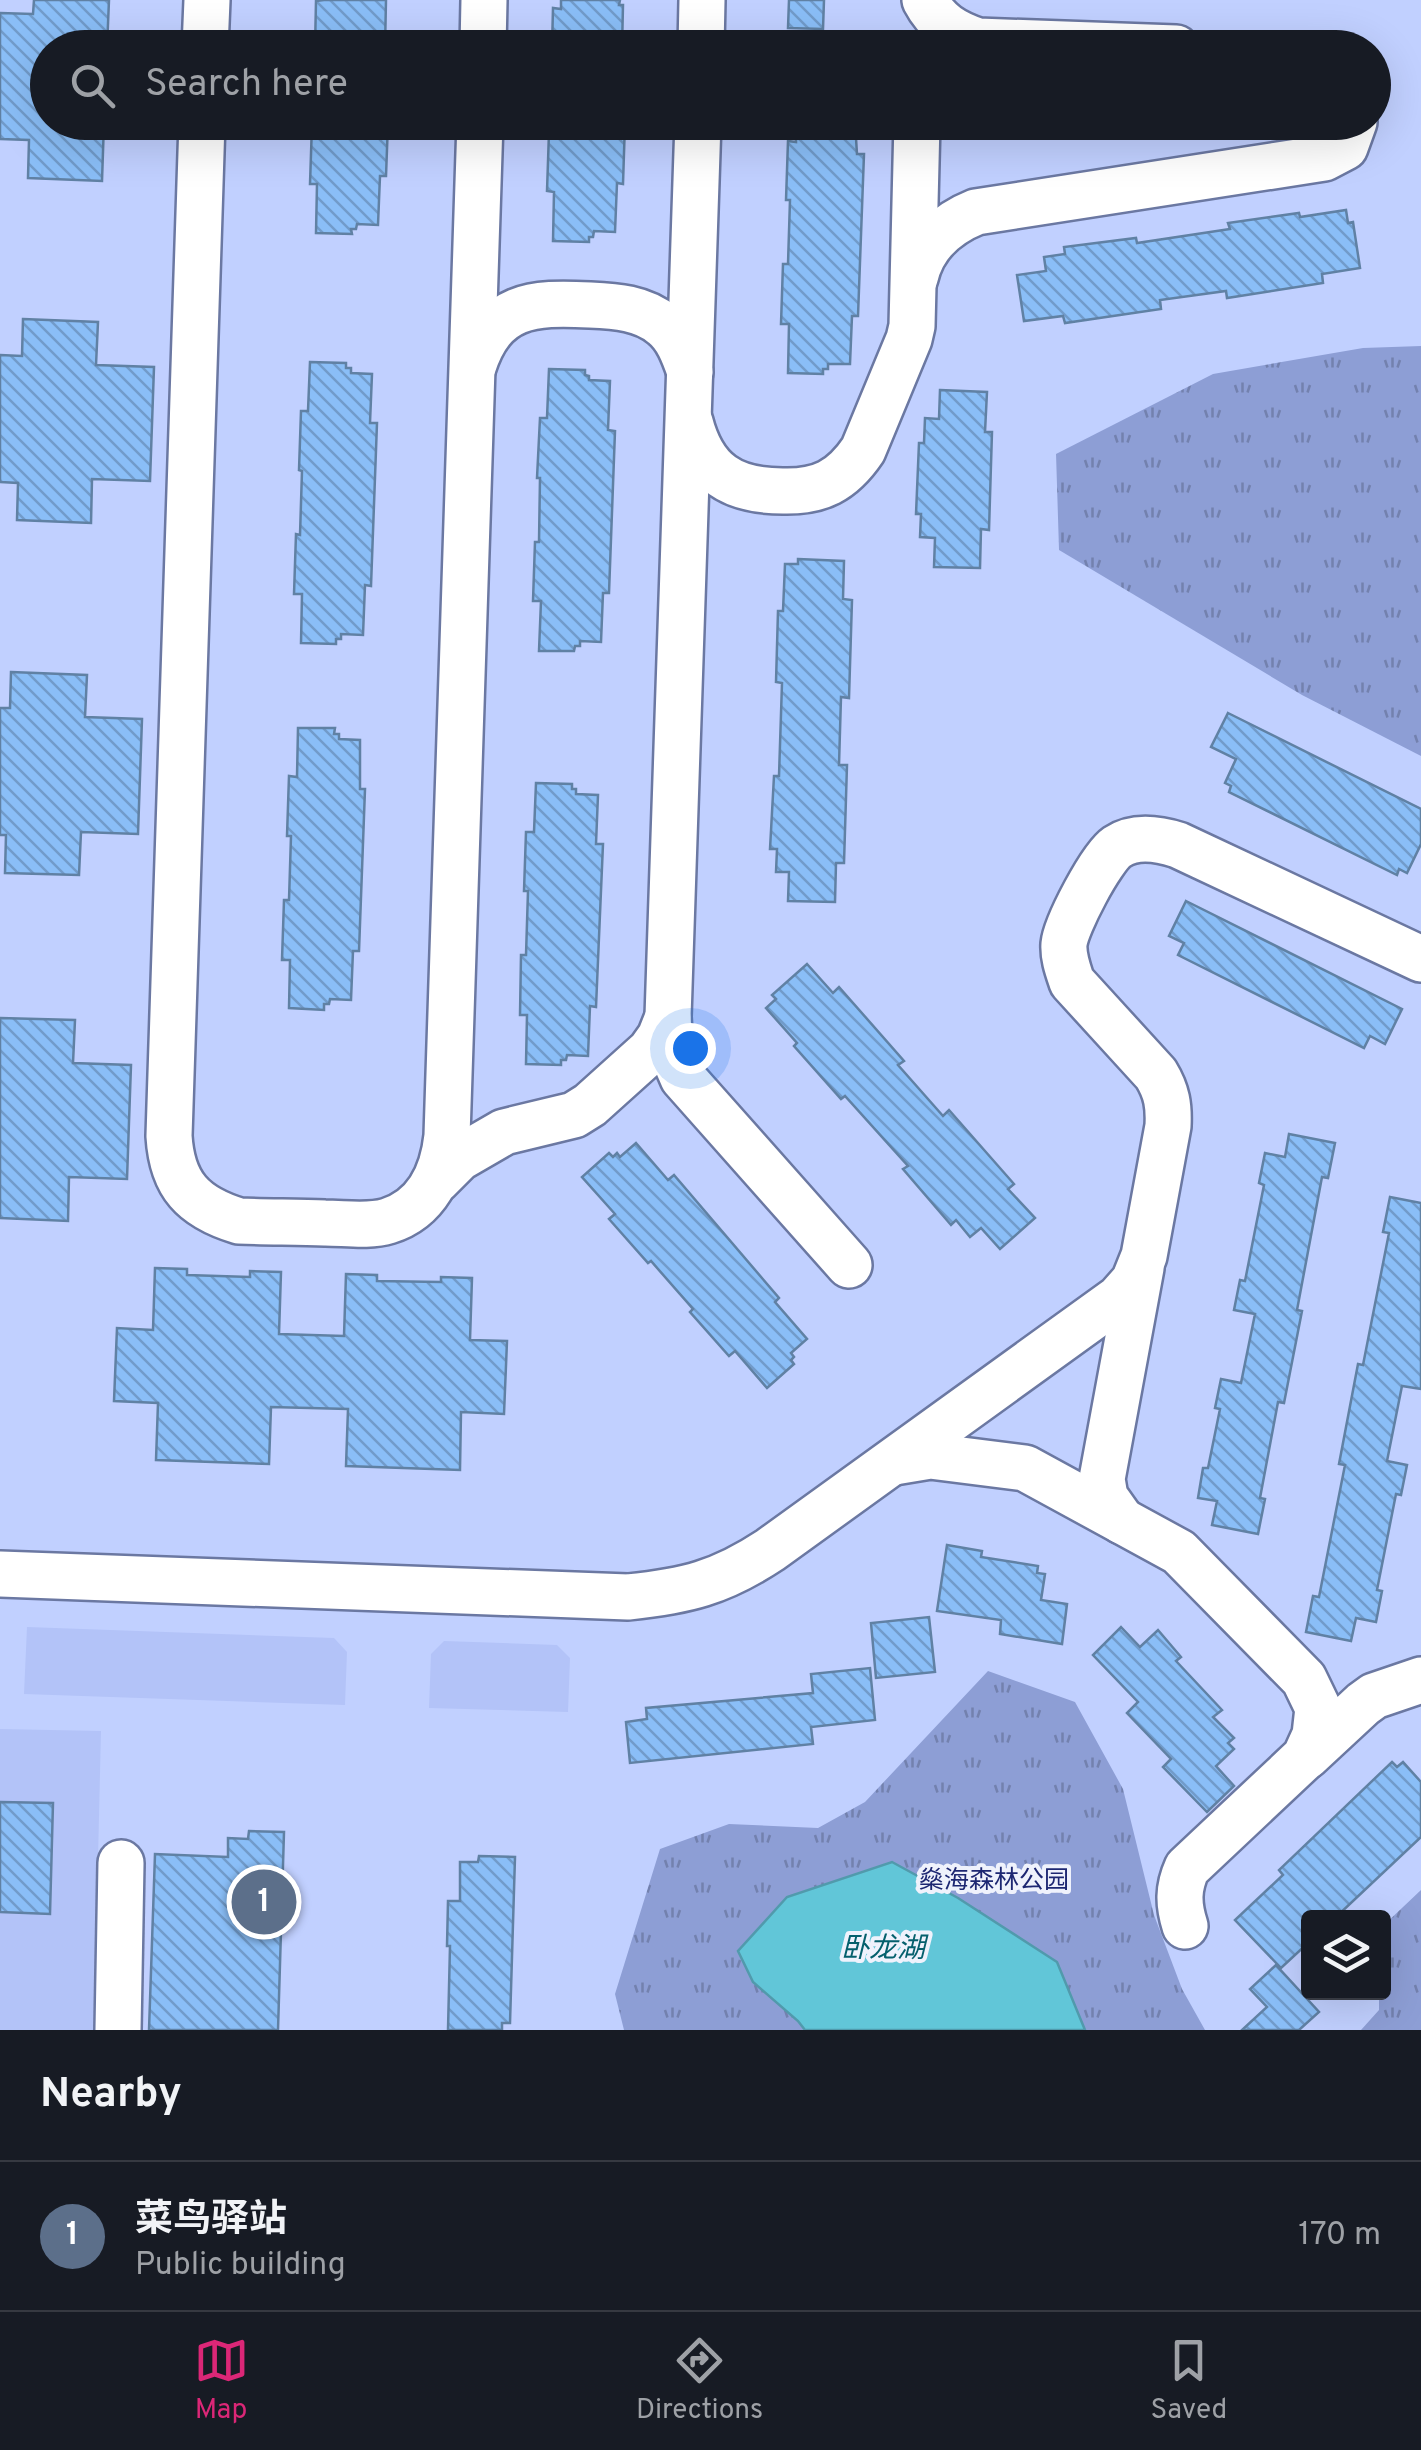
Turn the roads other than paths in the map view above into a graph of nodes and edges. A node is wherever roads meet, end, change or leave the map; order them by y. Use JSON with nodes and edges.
{"nodes":[{"id":1,"x":206,"y":0,"type":"edge"},
{"id":2,"x":484,"y":0,"type":"edge"},
{"id":3,"x":702,"y":0,"type":"edge"},
{"id":4,"x":914,"y":0,"type":"edge"},
{"id":5,"x":925,"y":0,"type":"edge"},
{"id":6,"x":205,"y":30,"type":"edge"},
{"id":7,"x":483,"y":30,"type":"edge"},
{"id":8,"x":701,"y":30,"type":"edge"},
{"id":9,"x":915,"y":30,"type":"edge"},
{"id":10,"x":949,"y":30,"type":"edge"},
{"id":11,"x":201,"y":140,"type":"edge"},
{"id":12,"x":480,"y":140,"type":"edge"},
{"id":13,"x":697,"y":140,"type":"edge"},
{"id":14,"x":917,"y":140,"type":"edge"},
{"id":15,"x":919,"y":140,"type":"edge"},
{"id":16,"x":1348,"y":140,"type":"edge"},
{"id":17,"x":992,"y":210,"type":"junction"},
{"id":18,"x":477,"y":234,"type":"junction"},
{"id":19,"x":694,"y":244,"type":"junction"},
{"id":20,"x":913,"y":285,"type":"junction"},
{"id":21,"x":548,"y":303,"type":"junction"},
{"id":22,"x":614,"y":306,"type":"junction"},
{"id":23,"x":472,"y":369,"type":"junction"},
{"id":24,"x":689,"y":394,"type":"junction"},
{"id":25,"x":758,"y":491,"type":"junction"},
{"id":26,"x":684,"y":559,"type":"junction"},
{"id":27,"x":1421,"y":959,"type":"edge"},
{"id":28,"x":668,"y":1017,"type":"junction"},
{"id":29,"x":450,"y":1050,"type":"junction"},
{"id":30,"x":607,"y":1090,"type":"junction"},
{"id":31,"x":699,"y":1095,"type":"junction"},
{"id":32,"x":542,"y":1122,"type":"junction"},
{"id":33,"x":437,"y":1180,"type":"junction"},
{"id":34,"x":1144,"y":1256,"type":"junction"},
{"id":35,"x":850,"y":1265,"type":"dead end"},
{"id":36,"x":892,"y":1462,"type":"junction"},
{"id":37,"x":1122,"y":1521,"type":"junction"},
{"id":38,"x":0,"y":1574,"type":"edge"},
{"id":39,"x":1304,"y":1678,"type":"junction"},
{"id":40,"x":1421,"y":1680,"type":"edge"},
{"id":41,"x":1374,"y":1696,"type":"junction"},
{"id":42,"x":1305,"y":1757,"type":"junction"},
{"id":43,"x":122,"y":1862,"type":"dead end"},
{"id":44,"x":1185,"y":1926,"type":"dead end"},
{"id":45,"x":118,"y":2030,"type":"edge"}],
"edges":[{"from":1,"to":6,"type":"lane"},
{"from":2,"to":7,"type":"lane"},
{"from":3,"to":8,"type":"lane"},
{"from":4,"to":9,"type":"lane"},
{"from":5,"to":10,"type":"lane"},
{"from":11,"to":33,"type":"lane"},
{"from":12,"to":18,"type":"lane"},
{"from":13,"to":19,"type":"lane"},
{"from":14,"to":20,"type":"lane"},
{"from":15,"to":17,"type":"lane"},
{"from":16,"to":17,"type":"lane"},
{"from":17,"to":20,"type":"lane"},
{"from":18,"to":21,"type":"lane"},
{"from":18,"to":23,"type":"lane"},
{"from":19,"to":22,"type":"lane"},
{"from":19,"to":24,"type":"lane"},
{"from":20,"to":25,"type":"lane"},
{"from":21,"to":22,"type":"lane"},
{"from":21,"to":23,"type":"lane"},
{"from":22,"to":24,"type":"lane"},
{"from":23,"to":29,"type":"lane"},
{"from":24,"to":25,"type":"lane"},
{"from":24,"to":26,"type":"lane"},
{"from":25,"to":26,"type":"lane"},
{"from":26,"to":28,"type":"lane"},
{"from":27,"to":34,"type":"lane"},
{"from":28,"to":30,"type":"lane"},
{"from":28,"to":31,"type":"lane"},
{"from":29,"to":32,"type":"lane"},
{"from":29,"to":33,"type":"lane"},
{"from":30,"to":31,"type":"lane"},
{"from":30,"to":32,"type":"lane"},
{"from":31,"to":35,"type":"lane"},
{"from":32,"to":33,"type":"lane"},
{"from":34,"to":36,"type":"lane"},
{"from":34,"to":37,"type":"lane"},
{"from":36,"to":37,"type":"lane"},
{"from":36,"to":38,"type":"lane"},
{"from":37,"to":39,"type":"lane"},
{"from":39,"to":41,"type":"lane"},
{"from":39,"to":42,"type":"lane"},
{"from":40,"to":41,"type":"lane"},
{"from":41,"to":42,"type":"lane"},
{"from":42,"to":44,"type":"lane"},
{"from":43,"to":45,"type":"lane"}]}
